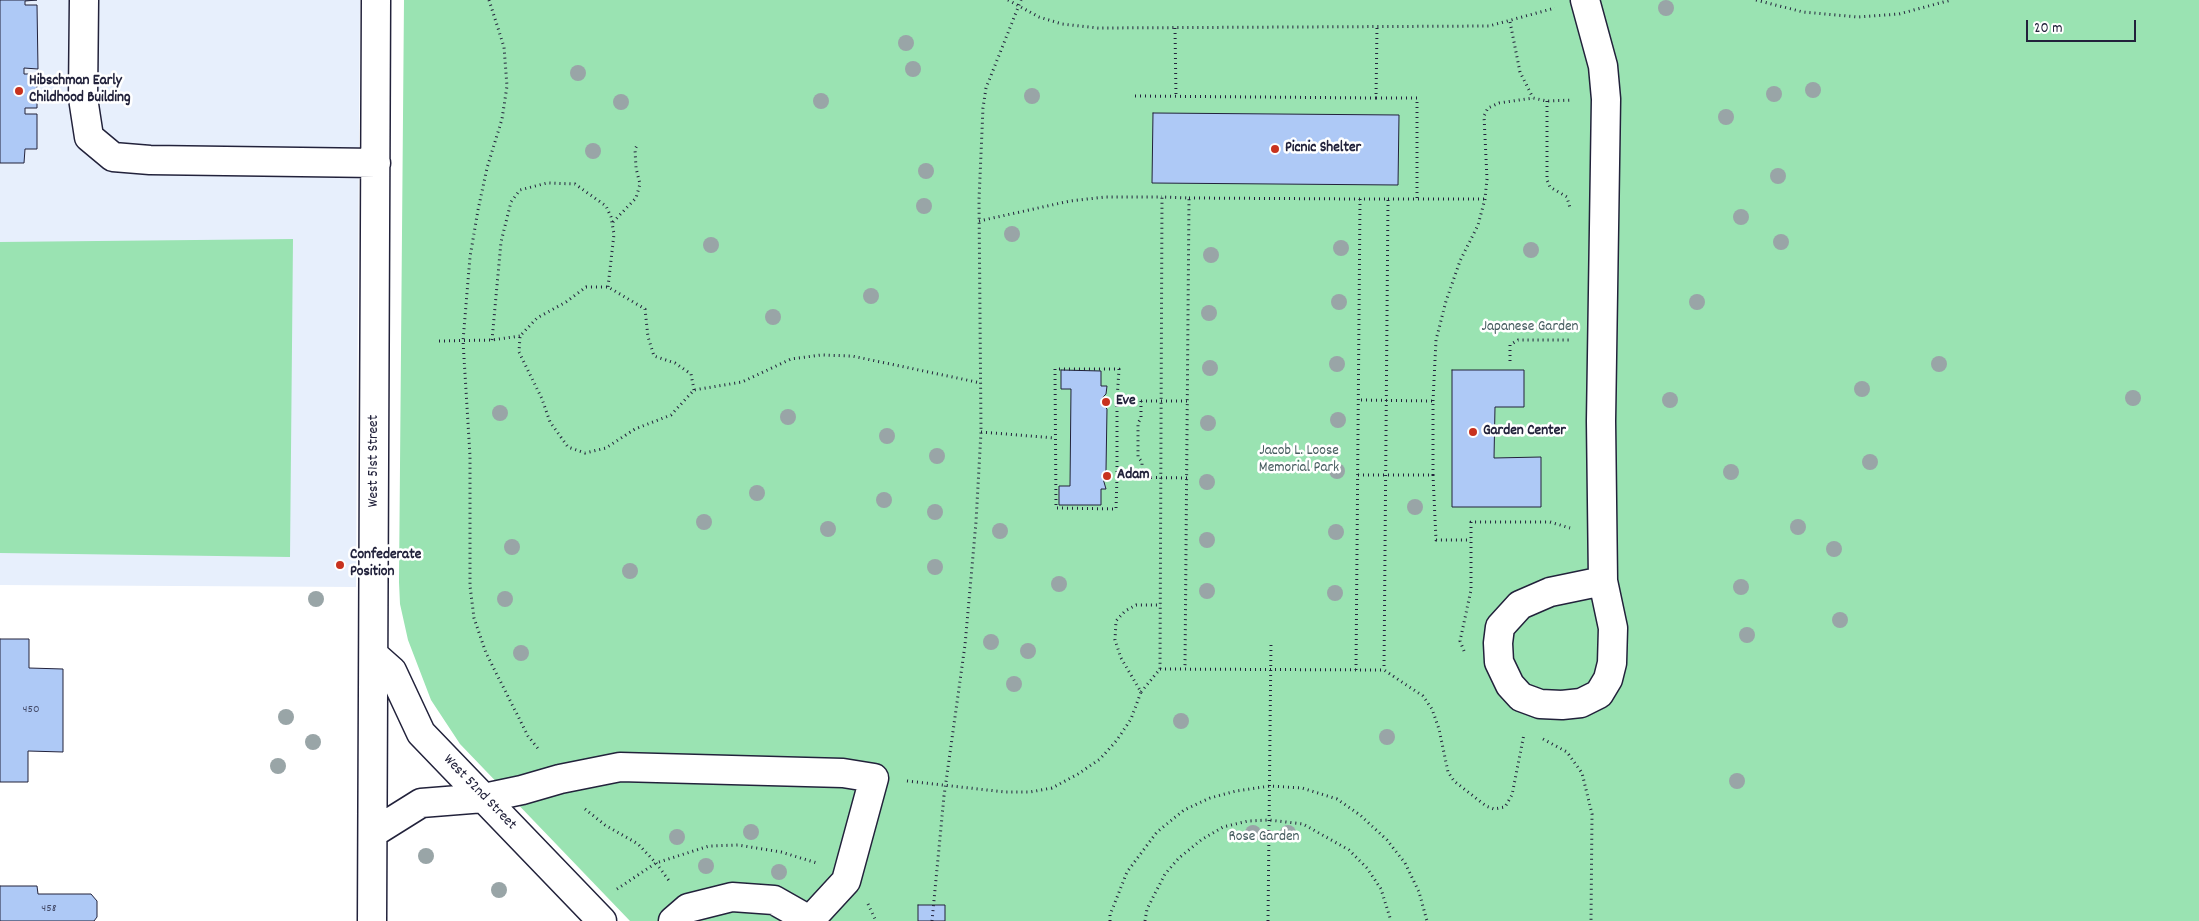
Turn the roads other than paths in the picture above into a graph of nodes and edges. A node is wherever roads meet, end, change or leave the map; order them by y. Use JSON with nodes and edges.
{"nodes":[{"id":1,"x":84,"y":0,"type":"edge"},
{"id":2,"x":376,"y":0,"type":"edge"},
{"id":3,"x":1585,"y":0,"type":"edge"},
{"id":4,"x":376,"y":163,"type":"junction"},
{"id":5,"x":1603,"y":581,"type":"junction"},
{"id":6,"x":374,"y":654,"type":"junction"},
{"id":7,"x":484,"y":798,"type":"junction"},
{"id":8,"x":373,"y":833,"type":"junction"},
{"id":9,"x":681,"y":914,"type":"edge"},
{"id":10,"x":811,"y":920,"type":"edge"},
{"id":11,"x":372,"y":921,"type":"edge"},
{"id":12,"x":602,"y":921,"type":"edge"}],
"edges":[{"from":1,"to":4,"type":"street"},
{"from":2,"to":4,"type":"street","name":"West 51st Street"},
{"from":3,"to":5,"type":"street"},
{"from":4,"to":6,"type":"street","name":"West 51st Street"},
{"from":5,"to":5,"type":"street"},
{"from":6,"to":7,"type":"street","name":"West 52nd Street"},
{"from":6,"to":8,"type":"street","name":"West 51st Street"},
{"from":7,"to":8,"type":"street"},
{"from":7,"to":10,"type":"street"},
{"from":7,"to":12,"type":"street","name":"West 52nd Street"},
{"from":8,"to":11,"type":"street","name":"West 51st Street"},
{"from":9,"to":10,"type":"street"}]}
